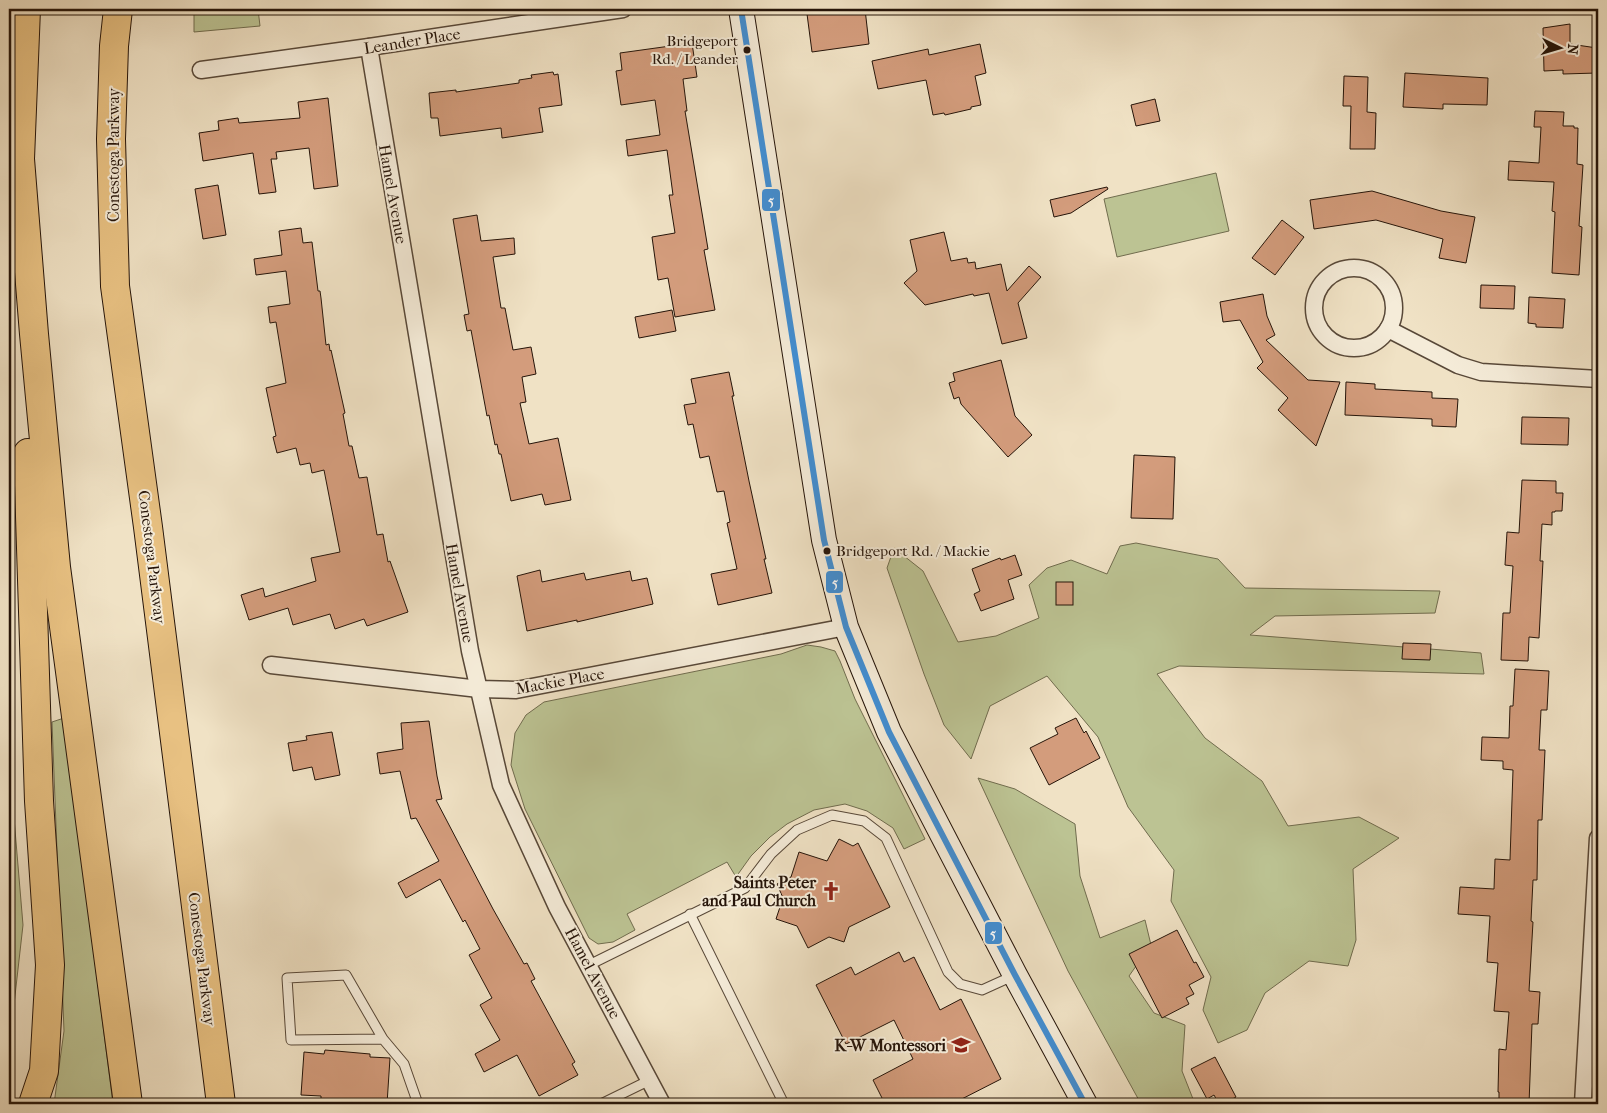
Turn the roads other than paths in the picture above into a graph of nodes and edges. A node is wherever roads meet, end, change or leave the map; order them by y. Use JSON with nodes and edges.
{"nodes":[{"id":1,"x":26,"y":9,"type":"edge"},
{"id":2,"x":118,"y":9,"type":"edge"},
{"id":3,"x":623,"y":9,"type":"edge"},
{"id":4,"x":741,"y":9,"type":"edge"},
{"id":5,"x":368,"y":48,"type":"junction"},
{"id":6,"x":201,"y":70,"type":"dead end"},
{"id":7,"x":1388,"y":329,"type":"junction"},
{"id":8,"x":34,"y":334,"type":"junction"},
{"id":9,"x":1598,"y":379,"type":"edge"},
{"id":10,"x":846,"y":627,"type":"junction"},
{"id":11,"x":271,"y":665,"type":"dead end"},
{"id":12,"x":479,"y":689,"type":"junction"},
{"id":13,"x":1598,"y":838,"type":"edge"},
{"id":14,"x":690,"y":914,"type":"junction"},
{"id":15,"x":589,"y":965,"type":"junction"},
{"id":16,"x":1015,"y":975,"type":"junction"},
{"id":17,"x":383,"y":1040,"type":"junction"},
{"id":18,"x":650,"y":1080,"type":"junction"},
{"id":19,"x":34,"y":1104,"type":"edge"},
{"id":20,"x":128,"y":1104,"type":"edge"},
{"id":21,"x":221,"y":1104,"type":"edge"},
{"id":22,"x":418,"y":1104,"type":"edge"},
{"id":23,"x":601,"y":1104,"type":"edge"},
{"id":24,"x":662,"y":1104,"type":"edge"},
{"id":25,"x":784,"y":1104,"type":"edge"},
{"id":26,"x":1085,"y":1104,"type":"edge"},
{"id":27,"x":1583,"y":1104,"type":"edge"}],
"edges":[{"from":1,"to":8,"type":"highway"},
{"from":2,"to":21,"type":"highway","name":"Conestoga Parkway"},
{"from":3,"to":5,"type":"street","name":"Leander Place"},
{"from":4,"to":10,"type":"main road"},
{"from":5,"to":6,"type":"street","name":"Leander Place"},
{"from":5,"to":12,"type":"street","name":"Hamel Avenue"},
{"from":7,"to":7,"type":"street"},
{"from":7,"to":9,"type":"street"},
{"from":8,"to":19,"type":"highway"},
{"from":8,"to":20,"type":"highway"},
{"from":10,"to":12,"type":"street","name":"Mackie Place"},
{"from":10,"to":16,"type":"main road"},
{"from":11,"to":12,"type":"street","name":"Mackie Place"},
{"from":12,"to":15,"type":"street","name":"Hamel Avenue"},
{"from":13,"to":27,"type":"street"},
{"from":14,"to":15,"type":"lane"},
{"from":14,"to":16,"type":"lane"},
{"from":14,"to":25,"type":"lane"},
{"from":15,"to":18,"type":"street","name":"Hamel Avenue"},
{"from":16,"to":26,"type":"main road"},
{"from":17,"to":17,"type":"lane"},
{"from":17,"to":22,"type":"lane"},
{"from":18,"to":23,"type":"lane"},
{"from":18,"to":24,"type":"street","name":"Hamel Avenue"}]}
